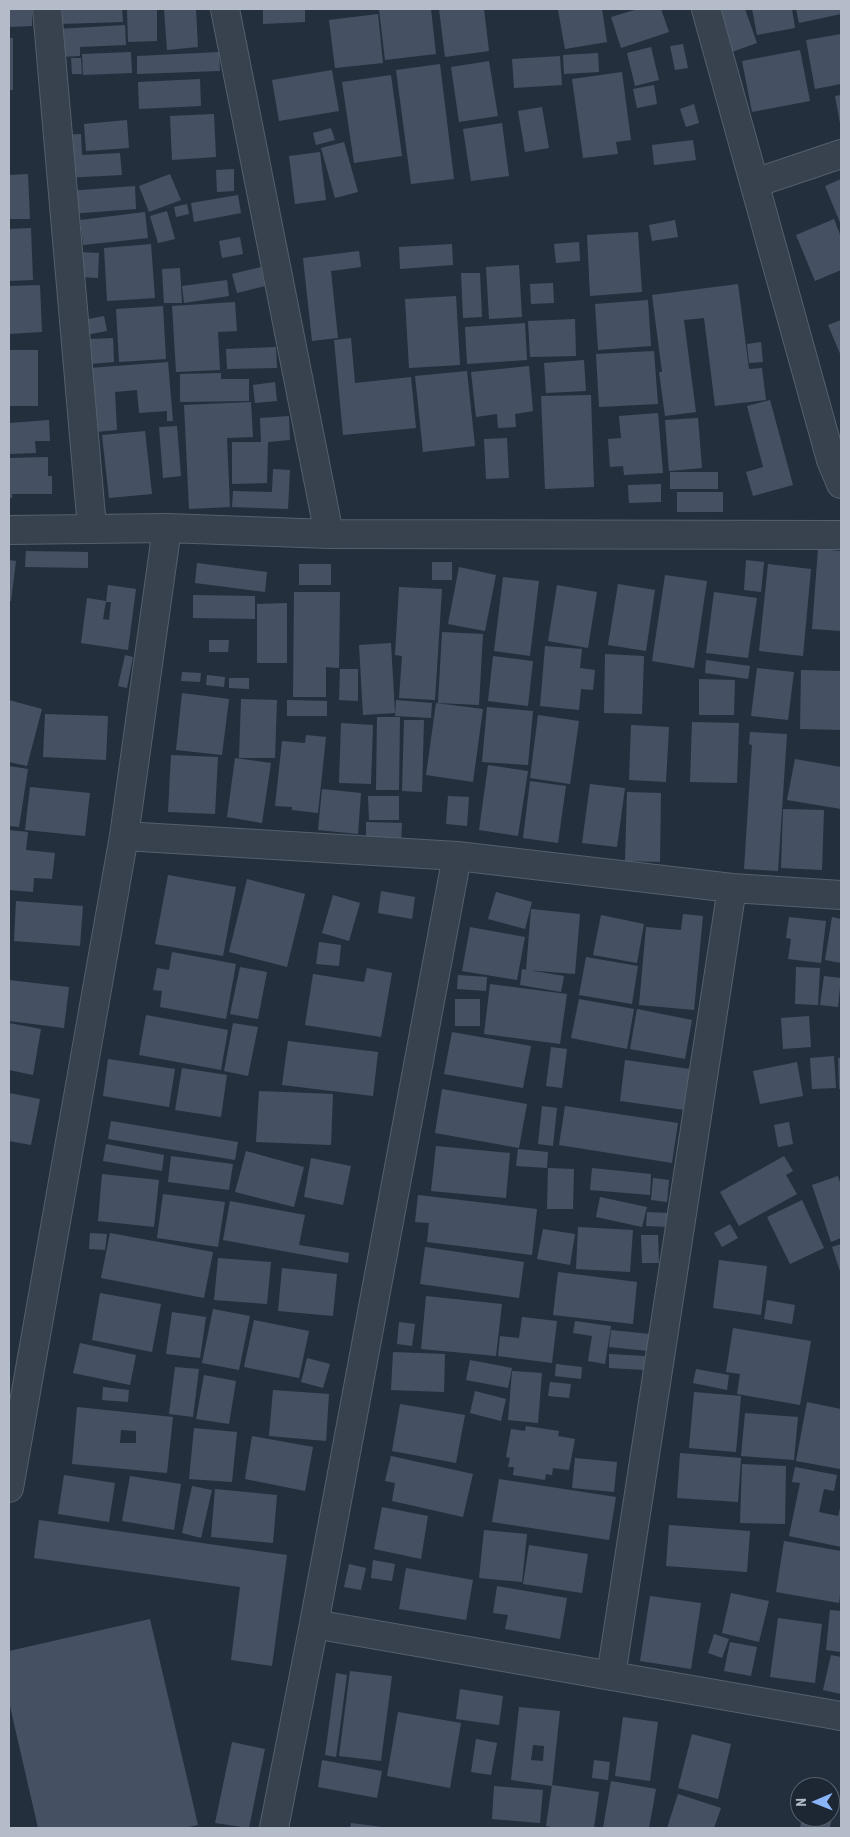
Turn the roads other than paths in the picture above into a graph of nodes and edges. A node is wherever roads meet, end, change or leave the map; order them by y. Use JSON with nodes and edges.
{"nodes":[{"id":1,"x":47,"y":9,"type":"edge"},
{"id":2,"x":225,"y":9,"type":"edge"},
{"id":3,"x":706,"y":9,"type":"edge"},
{"id":4,"x":841,"y":154,"type":"edge"},
{"id":5,"x":755,"y":183,"type":"junction"},
{"id":6,"x":838,"y":467,"type":"edge"},
{"id":7,"x":92,"y":528,"type":"junction"},
{"id":8,"x":167,"y":528,"type":"junction"},
{"id":9,"x":9,"y":530,"type":"edge"},
{"id":10,"x":329,"y":534,"type":"junction"},
{"id":11,"x":841,"y":536,"type":"edge"},
{"id":12,"x":124,"y":836,"type":"junction"},
{"id":13,"x":457,"y":856,"type":"junction"},
{"id":14,"x":732,"y":888,"type":"junction"},
{"id":15,"x":841,"y":895,"type":"edge"},
{"id":16,"x":9,"y":1488,"type":"edge"},
{"id":17,"x":314,"y":1624,"type":"junction"},
{"id":18,"x":611,"y":1676,"type":"junction"},
{"id":19,"x":841,"y":1716,"type":"edge"},
{"id":20,"x":274,"y":1828,"type":"edge"}],
"edges":[{"from":1,"to":7,"type":"street"},
{"from":2,"to":10,"type":"street"},
{"from":3,"to":5,"type":"street"},
{"from":4,"to":5,"type":"street"},
{"from":5,"to":6,"type":"street"},
{"from":7,"to":8,"type":"street"},
{"from":7,"to":9,"type":"street"},
{"from":8,"to":10,"type":"street"},
{"from":8,"to":12,"type":"street"},
{"from":10,"to":11,"type":"street"},
{"from":12,"to":13,"type":"street"},
{"from":12,"to":16,"type":"street"},
{"from":13,"to":14,"type":"street"},
{"from":13,"to":17,"type":"street"},
{"from":14,"to":15,"type":"street"},
{"from":14,"to":18,"type":"street"},
{"from":17,"to":18,"type":"street"},
{"from":17,"to":20,"type":"street"},
{"from":18,"to":19,"type":"street"}]}
